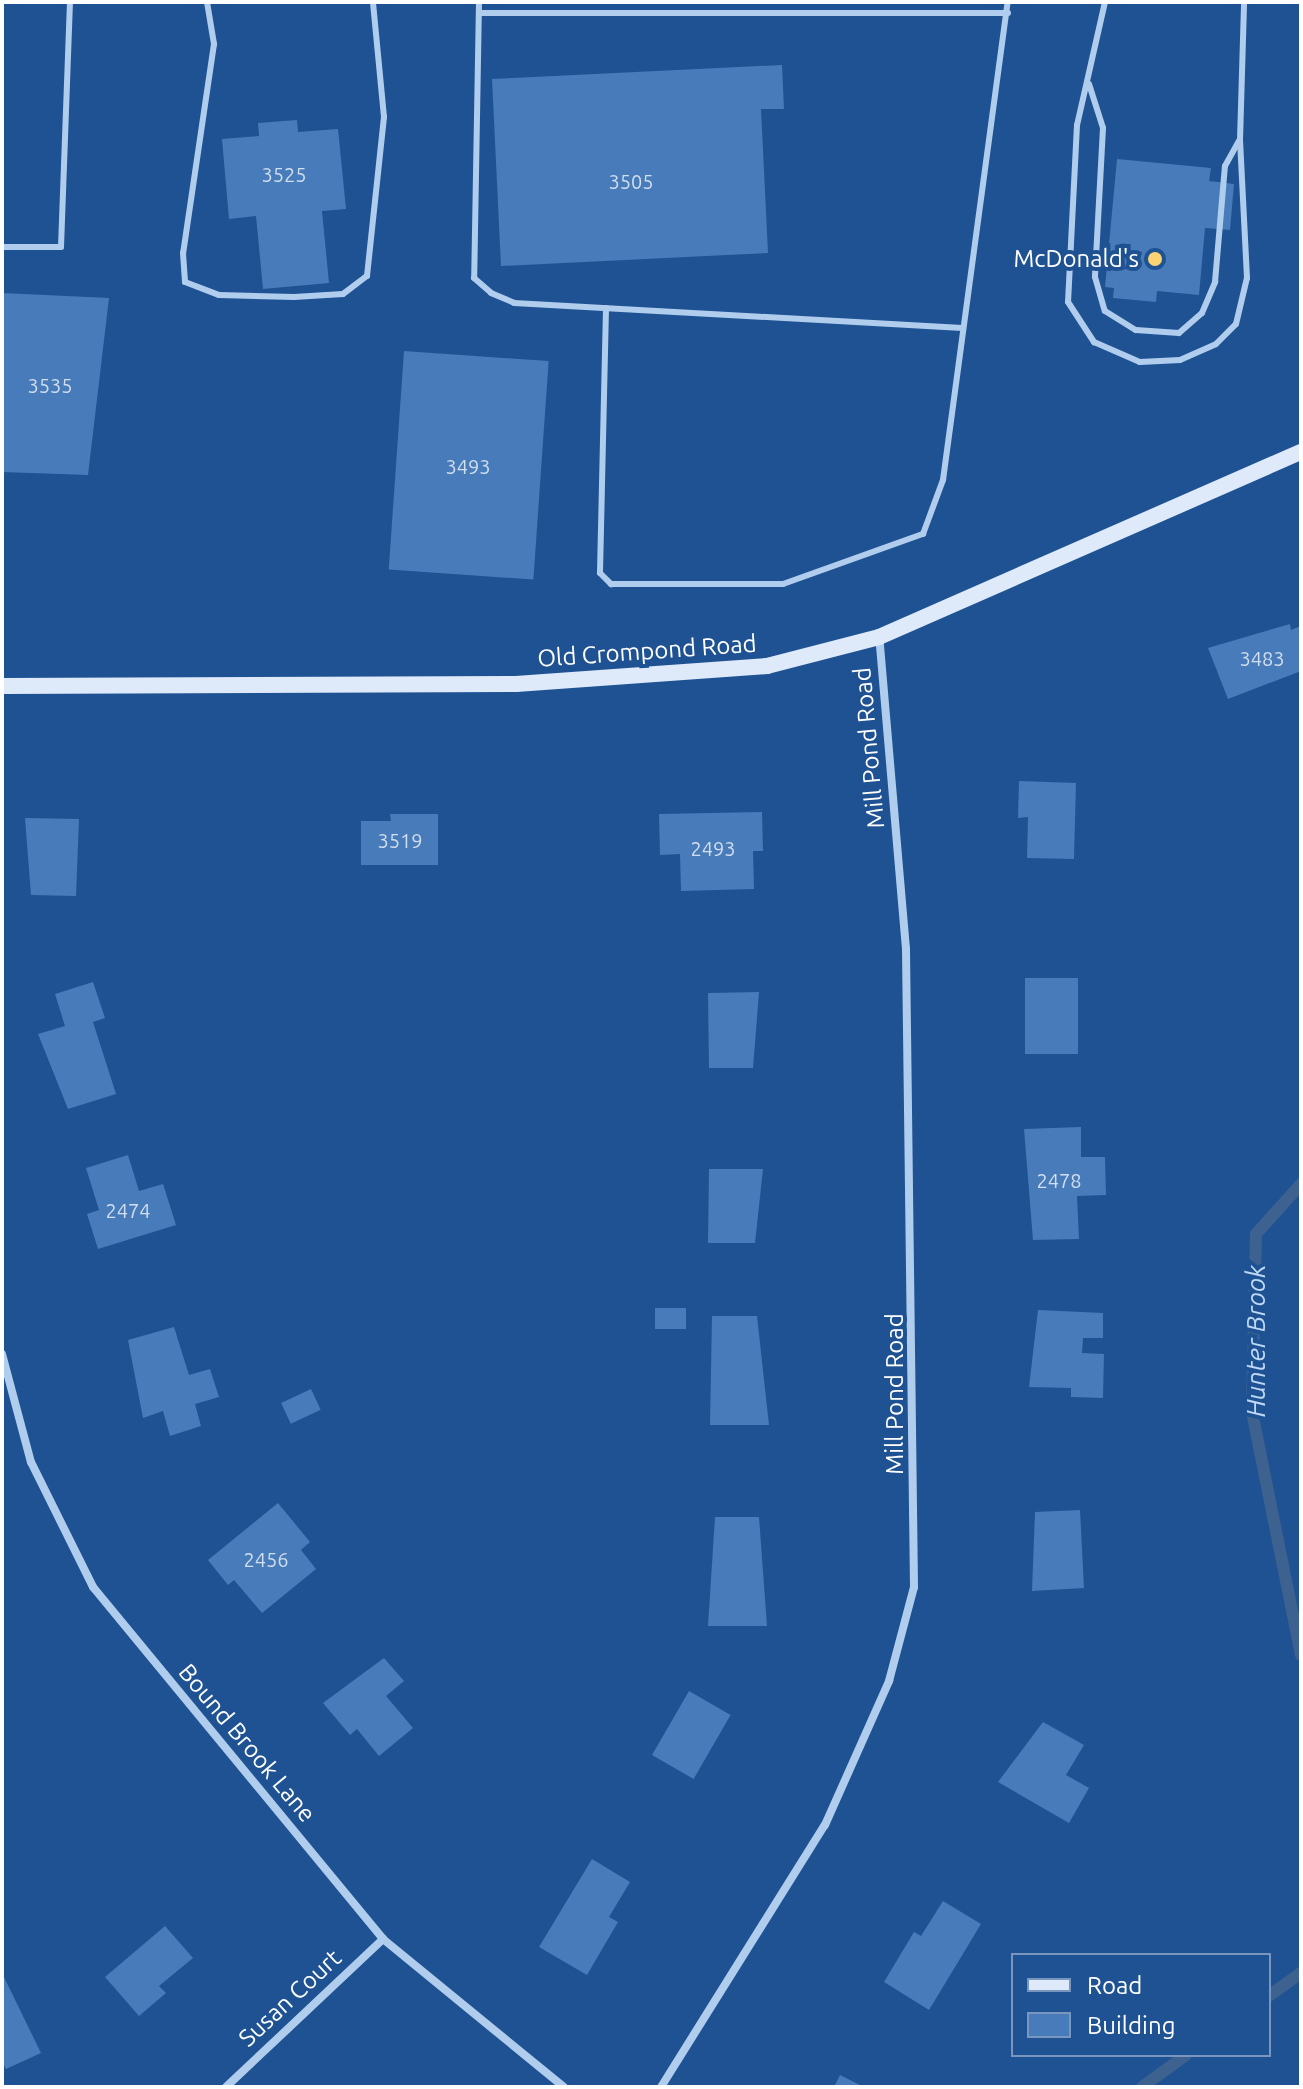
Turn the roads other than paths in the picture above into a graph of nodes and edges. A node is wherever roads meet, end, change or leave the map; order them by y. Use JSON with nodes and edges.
{"nodes":[{"id":1,"x":70,"y":2,"type":"edge"},
{"id":2,"x":207,"y":2,"type":"edge"},
{"id":3,"x":373,"y":2,"type":"edge"},
{"id":4,"x":479,"y":2,"type":"edge"},
{"id":5,"x":689,"y":2,"type":"edge"},
{"id":6,"x":885,"y":2,"type":"edge"},
{"id":7,"x":1008,"y":2,"type":"edge"},
{"id":8,"x":1105,"y":2,"type":"edge"},
{"id":9,"x":1244,"y":2,"type":"edge"},
{"id":10,"x":689,"y":12,"type":"junction"},
{"id":11,"x":885,"y":12,"type":"junction"},
{"id":12,"x":479,"y":13,"type":"junction"},
{"id":13,"x":1008,"y":13,"type":"junction"},
{"id":14,"x":1088,"y":80,"type":"junction"},
{"id":15,"x":1240,"y":140,"type":"junction"},
{"id":16,"x":2,"y":247,"type":"edge"},
{"id":17,"x":606,"y":308,"type":"junction"},
{"id":18,"x":962,"y":328,"type":"junction"},
{"id":19,"x":1301,"y":452,"type":"edge"},
{"id":20,"x":879,"y":637,"type":"junction"},
{"id":21,"x":2,"y":686,"type":"edge"},
{"id":22,"x":2,"y":1354,"type":"edge"},
{"id":23,"x":383,"y":1939,"type":"junction"},
{"id":24,"x":226,"y":2087,"type":"edge"},
{"id":25,"x":564,"y":2087,"type":"edge"},
{"id":26,"x":661,"y":2087,"type":"edge"}],
"edges":[{"from":1,"to":16,"type":"lane"},
{"from":2,"to":3,"type":"lane"},
{"from":4,"to":12,"type":"lane"},
{"from":5,"to":10,"type":"lane"},
{"from":6,"to":11,"type":"lane"},
{"from":7,"to":13,"type":"lane"},
{"from":8,"to":14,"type":"lane"},
{"from":9,"to":15,"type":"lane"},
{"from":10,"to":11,"type":"lane"},
{"from":10,"to":12,"type":"lane"},
{"from":11,"to":13,"type":"lane"},
{"from":12,"to":17,"type":"lane"},
{"from":13,"to":18,"type":"lane"},
{"from":14,"to":15,"type":"lane"},
{"from":14,"to":15,"type":"lane"},
{"from":17,"to":18,"type":"lane"},
{"from":17,"to":18,"type":"lane"},
{"from":19,"to":20,"type":"street","name":"Old Crompond Road"},
{"from":20,"to":21,"type":"street","name":"Old Crompond Road"},
{"from":20,"to":26,"type":"street","name":"Mill Pond Road"},
{"from":22,"to":23,"type":"street","name":"Bound Brook Lane"},
{"from":23,"to":24,"type":"street","name":"Susan Court"},
{"from":23,"to":25,"type":"street","name":"Bound Brook Lane"}]}
